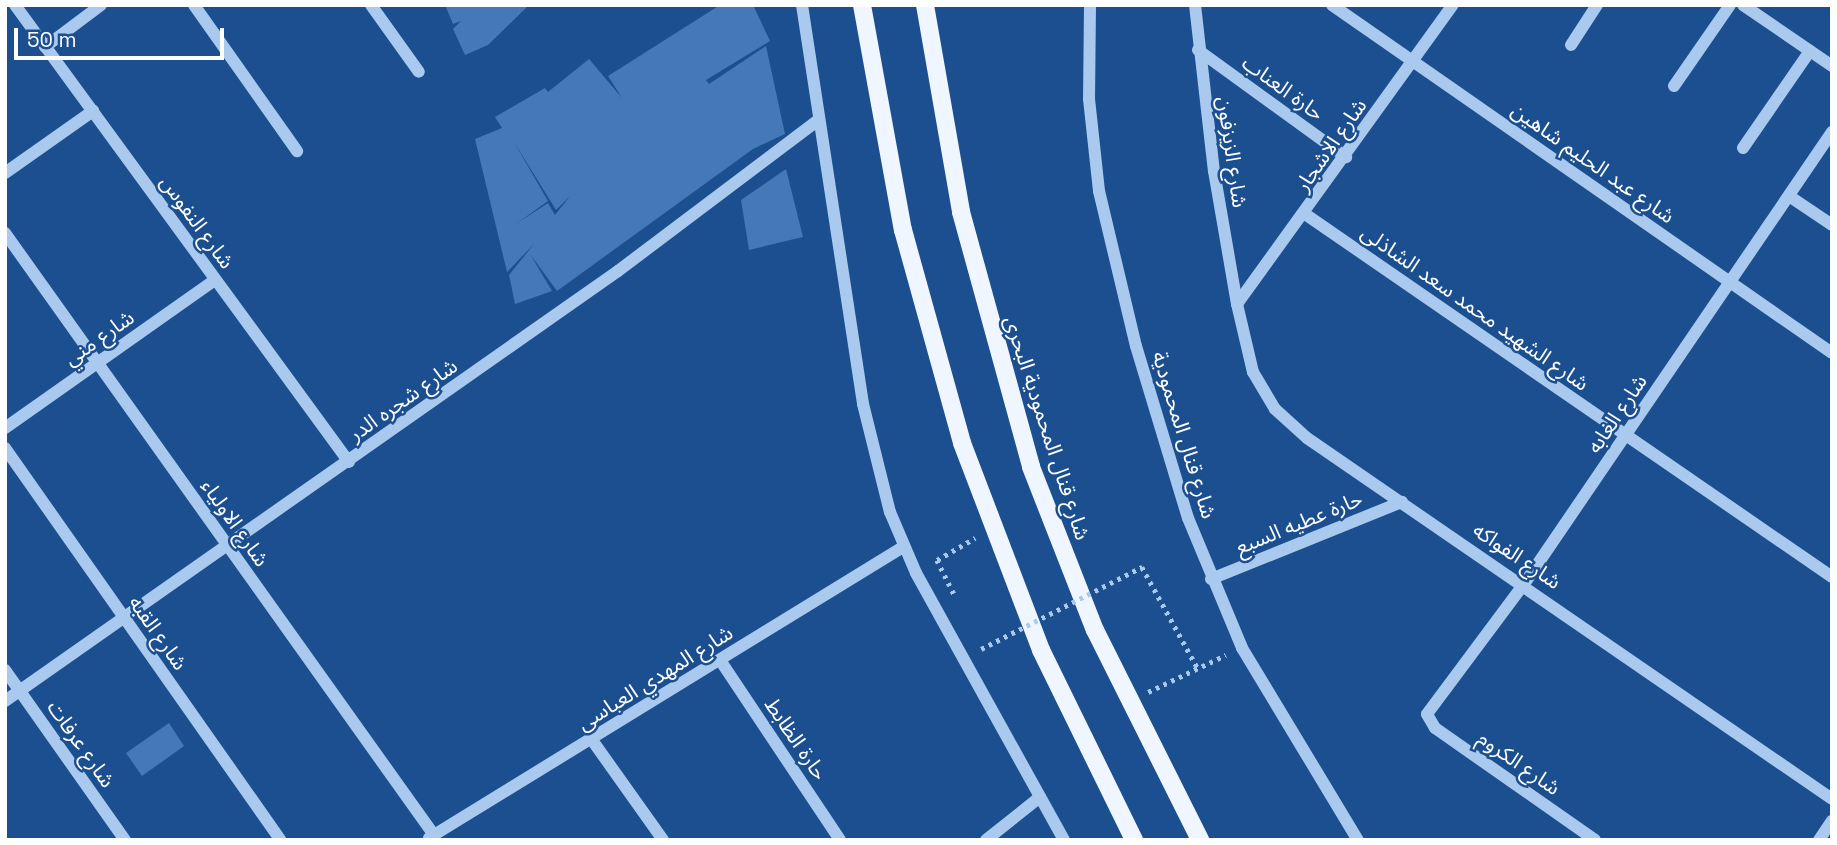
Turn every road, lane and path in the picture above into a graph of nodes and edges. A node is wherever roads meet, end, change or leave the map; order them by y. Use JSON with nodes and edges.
{"nodes":[{"id":1,"x":15,"y":5,"type":"edge"},
{"id":2,"x":102,"y":5,"type":"edge"},
{"id":3,"x":194,"y":5,"type":"edge"},
{"id":4,"x":371,"y":5,"type":"edge"},
{"id":5,"x":802,"y":5,"type":"edge"},
{"id":6,"x":862,"y":5,"type":"edge"},
{"id":7,"x":925,"y":5,"type":"edge"},
{"id":8,"x":1090,"y":5,"type":"edge"},
{"id":9,"x":1195,"y":5,"type":"edge"},
{"id":10,"x":1332,"y":5,"type":"edge"},
{"id":11,"x":1452,"y":5,"type":"edge"},
{"id":12,"x":1597,"y":5,"type":"edge"},
{"id":13,"x":1730,"y":5,"type":"edge"},
{"id":14,"x":1743,"y":5,"type":"edge"},
{"id":15,"x":1571,"y":45,"type":"dead end"},
{"id":16,"x":46,"y":47,"type":"junction"},
{"id":17,"x":1198,"y":50,"type":"junction"},
{"id":18,"x":1810,"y":51,"type":"junction"},
{"id":19,"x":1413,"y":62,"type":"junction"},
{"id":20,"x":1832,"y":66,"type":"edge"},
{"id":21,"x":418,"y":72,"type":"dead end"},
{"id":22,"x":1674,"y":86,"type":"dead end"},
{"id":23,"x":93,"y":111,"type":"junction"},
{"id":24,"x":817,"y":121,"type":"junction"},
{"id":25,"x":1832,"y":132,"type":"edge"},
{"id":26,"x":1743,"y":148,"type":"dead end"},
{"id":27,"x":297,"y":151,"type":"dead end"},
{"id":28,"x":1346,"y":157,"type":"junction"},
{"id":29,"x":5,"y":173,"type":"edge"},
{"id":30,"x":1789,"y":196,"type":"junction"},
{"id":31,"x":1305,"y":215,"type":"junction"},
{"id":32,"x":1832,"y":225,"type":"edge"},
{"id":33,"x":5,"y":233,"type":"edge"},
{"id":34,"x":215,"y":280,"type":"junction"},
{"id":35,"x":1731,"y":282,"type":"junction"},
{"id":36,"x":1237,"y":304,"type":"junction"},
{"id":37,"x":1832,"y":353,"type":"edge"},
{"id":38,"x":98,"y":363,"type":"junction"},
{"id":39,"x":5,"y":428,"type":"edge"},
{"id":40,"x":1626,"y":435,"type":"junction"},
{"id":41,"x":5,"y":448,"type":"edge"},
{"id":42,"x":349,"y":462,"type":"junction"},
{"id":43,"x":1402,"y":502,"type":"junction"},
{"id":44,"x":992,"y":528,"type":"junction"},
{"id":45,"x":228,"y":546,"type":"junction"},
{"id":46,"x":903,"y":547,"type":"junction"},
{"id":47,"x":916,"y":573,"type":"junction"},
{"id":48,"x":1832,"y":577,"type":"edge"},
{"id":49,"x":1211,"y":579,"type":"junction"},
{"id":50,"x":1524,"y":584,"type":"junction"},
{"id":51,"x":124,"y":618,"type":"junction"},
{"id":52,"x":1242,"y":648,"type":"junction"},
{"id":53,"x":981,"y":649,"type":"dead end"},
{"id":54,"x":720,"y":660,"type":"junction"},
{"id":55,"x":1198,"y":669,"type":"junction"},
{"id":56,"x":5,"y":670,"type":"edge"},
{"id":57,"x":20,"y":691,"type":"junction"},
{"id":58,"x":5,"y":701,"type":"edge"},
{"id":59,"x":1129,"y":701,"type":"junction"},
{"id":60,"x":1427,"y":714,"type":"joint"},
{"id":61,"x":592,"y":740,"type":"junction"},
{"id":62,"x":1040,"y":797,"type":"junction"},
{"id":63,"x":1832,"y":799,"type":"edge"},
{"id":64,"x":1832,"y":821,"type":"edge"},
{"id":65,"x":448,"y":828,"type":"junction"},
{"id":66,"x":431,"y":838,"type":"edge"},
{"id":67,"x":125,"y":840,"type":"edge"},
{"id":68,"x":280,"y":840,"type":"edge"},
{"id":69,"x":456,"y":840,"type":"edge"},
{"id":70,"x":663,"y":840,"type":"edge"},
{"id":71,"x":839,"y":840,"type":"edge"},
{"id":72,"x":986,"y":840,"type":"edge"},
{"id":73,"x":1064,"y":840,"type":"edge"},
{"id":74,"x":1134,"y":840,"type":"edge"},
{"id":75,"x":1200,"y":840,"type":"edge"},
{"id":76,"x":1358,"y":840,"type":"edge"},
{"id":77,"x":1595,"y":840,"type":"edge"},
{"id":78,"x":1819,"y":840,"type":"edge"}],
"edges":[{"from":1,"to":16,"type":"street","name":"شارع النفوس"},
{"from":2,"to":16,"type":"street"},
{"from":3,"to":27,"type":"street"},
{"from":4,"to":21,"type":"street"},
{"from":5,"to":24,"type":"street"},
{"from":6,"to":44,"type":"main road"},
{"from":7,"to":59,"type":"main road","name":"شارع قنال المحمودية البحرى"},
{"from":8,"to":49,"type":"street","name":"شارع قنال المحمودية"},
{"from":9,"to":17,"type":"street","name":"شارع الزيزفون"},
{"from":10,"to":19,"type":"street","name":"شارع عبد الحليم شاهين"},
{"from":11,"to":19,"type":"street","name":"شارع الاشجار"},
{"from":12,"to":15,"type":"street"},
{"from":13,"to":22,"type":"street"},
{"from":14,"to":18,"type":"street"},
{"from":16,"to":23,"type":"street","name":"شارع النفوس"},
{"from":17,"to":28,"type":"street","name":"حارة العناب"},
{"from":17,"to":36,"type":"street","name":"شارع الزيزفون"},
{"from":18,"to":20,"type":"street"},
{"from":18,"to":26,"type":"street"},
{"from":19,"to":28,"type":"street","name":"شارع الاشجار"},
{"from":19,"to":35,"type":"street","name":"شارع عبد الحليم شاهين"},
{"from":23,"to":29,"type":"street"},
{"from":23,"to":34,"type":"street","name":"شارع النفوس"},
{"from":24,"to":42,"type":"street","name":"شارع شجره الدر"},
{"from":24,"to":46,"type":"street"},
{"from":25,"to":30,"type":"street","name":"شارع الغابه"},
{"from":28,"to":31,"type":"street","name":"شارع الاشجار"},
{"from":30,"to":32,"type":"street"},
{"from":30,"to":35,"type":"street","name":"شارع الغابه"},
{"from":31,"to":36,"type":"street","name":"شارع الاشجار"},
{"from":31,"to":40,"type":"street","name":"شارع الشهيد محمد سعد الشاذلى"},
{"from":33,"to":38,"type":"street","name":"شارع الاولياء"},
{"from":34,"to":38,"type":"street","name":"شارع مني"},
{"from":34,"to":42,"type":"street","name":"شارع النفوس"},
{"from":35,"to":37,"type":"street","name":"شارع عبد الحليم شاهين"},
{"from":35,"to":40,"type":"street","name":"شارع الغابه"},
{"from":36,"to":43,"type":"street","name":"شارع الفواكه"},
{"from":38,"to":39,"type":"street","name":"شارع مني"},
{"from":38,"to":45,"type":"street","name":"شارع الاولياء"},
{"from":40,"to":48,"type":"street","name":"شارع الشهيد محمد سعد الشاذلى"},
{"from":40,"to":50,"type":"street","name":"شارع الغابه"},
{"from":41,"to":51,"type":"street","name":"شارع القبه"},
{"from":42,"to":45,"type":"street","name":"شارع شجره الدر"},
{"from":43,"to":49,"type":"street","name":"حارة عطيه السبع"},
{"from":43,"to":50,"type":"street","name":"شارع الفواكه"},
{"from":44,"to":47,"type":"path"},
{"from":44,"to":74,"type":"main road"},
{"from":45,"to":51,"type":"street","name":"شارع شجره الدر"},
{"from":45,"to":66,"type":"street","name":"شارع الاولياء"},
{"from":46,"to":47,"type":"street"},
{"from":46,"to":54,"type":"street","name":"شارع المهدي العباسى"},
{"from":47,"to":62,"type":"street"},
{"from":49,"to":52,"type":"street","name":"شارع قنال المحمودية"},
{"from":50,"to":60,"type":"street","name":"شارع الغابه"},
{"from":50,"to":63,"type":"street","name":"شارع الفواكه"},
{"from":51,"to":57,"type":"street","name":"شارع شجره الدر"},
{"from":51,"to":68,"type":"street","name":"شارع القبه"},
{"from":52,"to":55,"type":"path"},
{"from":52,"to":76,"type":"street","name":"شارع قنال المحمودية"},
{"from":53,"to":55,"type":"path","bridge":true},
{"from":54,"to":61,"type":"street","name":"شارع المهدي العباسى"},
{"from":54,"to":71,"type":"street","name":"حارة الظابط"},
{"from":55,"to":59,"type":"path"},
{"from":56,"to":57,"type":"street","name":"شارع عرفات"},
{"from":57,"to":58,"type":"street","name":"شارع شجره الدر"},
{"from":57,"to":67,"type":"street","name":"شارع عرفات"},
{"from":59,"to":75,"type":"main road","name":"شارع قنال المحمودية البحرى"},
{"from":60,"to":77,"type":"street","name":"شارع الكروم"},
{"from":61,"to":65,"type":"street","name":"شارع المهدي العباسى"},
{"from":61,"to":70,"type":"street"},
{"from":62,"to":72,"type":"street"},
{"from":62,"to":73,"type":"street"},
{"from":64,"to":78,"type":"street"},
{"from":65,"to":66,"type":"street","name":"شارع المهدي العباسى"},
{"from":65,"to":69,"type":"street"}]}
